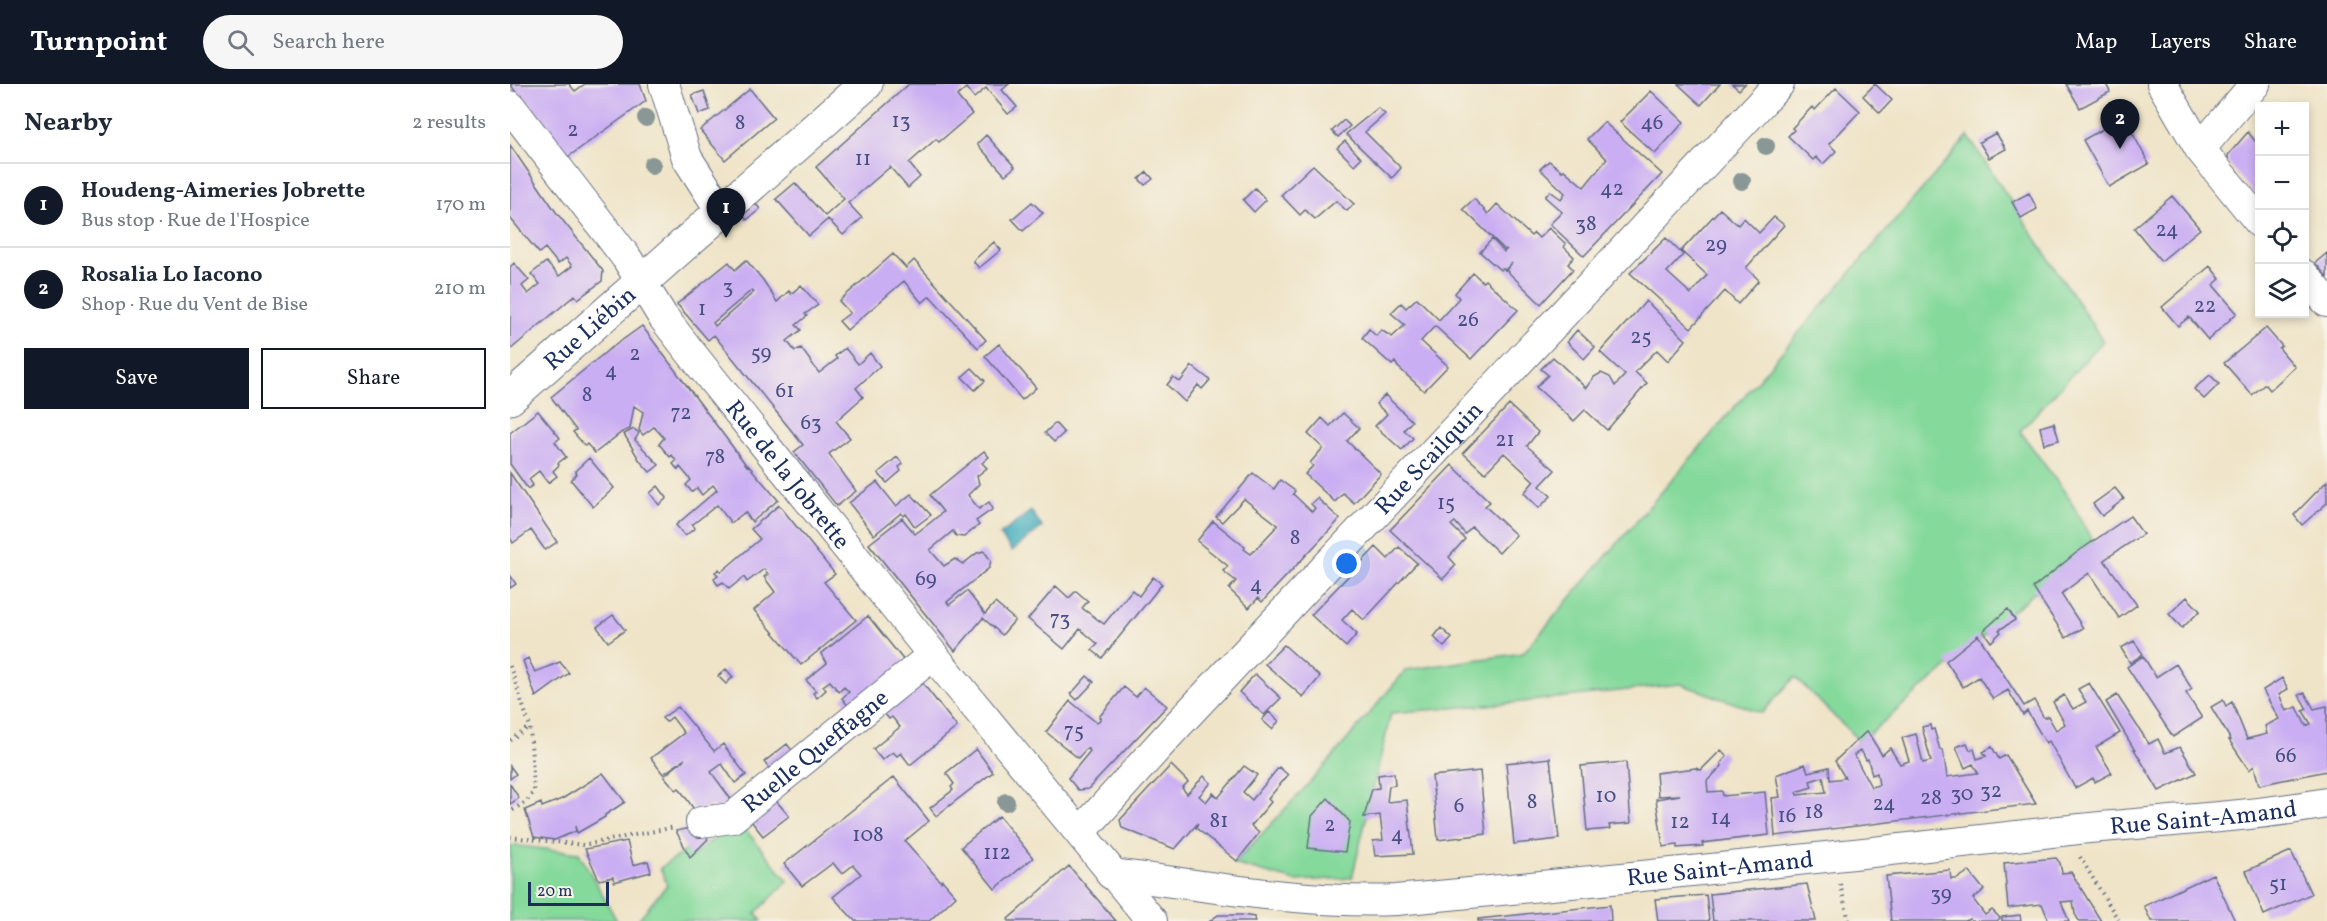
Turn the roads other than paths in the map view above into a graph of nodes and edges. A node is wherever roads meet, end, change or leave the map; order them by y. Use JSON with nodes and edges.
{"nodes":[{"id":1,"x":664,"y":84,"type":"edge"},
{"id":2,"x":866,"y":84,"type":"edge"},
{"id":3,"x":1779,"y":84,"type":"edge"},
{"id":4,"x":2162,"y":84,"type":"edge"},
{"id":5,"x":2254,"y":84,"type":"edge"},
{"id":6,"x":510,"y":106,"type":"edge"},
{"id":7,"x":2200,"y":148,"type":"junction"},
{"id":8,"x":721,"y":211,"type":"junction"},
{"id":9,"x":2255,"y":218,"type":"edge"},
{"id":10,"x":642,"y":282,"type":"junction"},
{"id":11,"x":2309,"y":282,"type":"edge"},
{"id":12,"x":2327,"y":302,"type":"edge"},
{"id":13,"x":510,"y":398,"type":"edge"},
{"id":14,"x":933,"y":655,"type":"junction"},
{"id":15,"x":2327,"y":803,"type":"edge"},
{"id":16,"x":700,"y":822,"type":"road end"},
{"id":17,"x":1080,"y":834,"type":"junction"},
{"id":18,"x":1111,"y":874,"type":"junction"},
{"id":19,"x":1152,"y":921,"type":"edge"}],
"edges":[{"from":1,"to":8,"type":"street"},
{"from":2,"to":8,"type":"main road","name":"Rue Liébin"},
{"from":3,"to":17,"type":"street","name":"Rue Scailquin"},
{"from":4,"to":7,"type":"street"},
{"from":5,"to":7,"type":"street"},
{"from":6,"to":10,"type":"street","name":"Rue de la Jobrette"},
{"from":7,"to":9,"type":"street"},
{"from":8,"to":10,"type":"main road","name":"Rue Liébin"},
{"from":10,"to":13,"type":"main road","name":"Rue Liébin"},
{"from":10,"to":14,"type":"street","name":"Rue de la Jobrette"},
{"from":11,"to":12,"type":"street"},
{"from":14,"to":16,"type":"street","name":"Ruelle Queffagne"},
{"from":14,"to":17,"type":"street","name":"Rue de la Jobrette"},
{"from":15,"to":18,"type":"street","name":"Rue Saint-Amand"},
{"from":17,"to":18,"type":"street","name":"Rue de la Jobrette"},
{"from":18,"to":19,"type":"street","name":"Rue de la Jobrette"}]}
